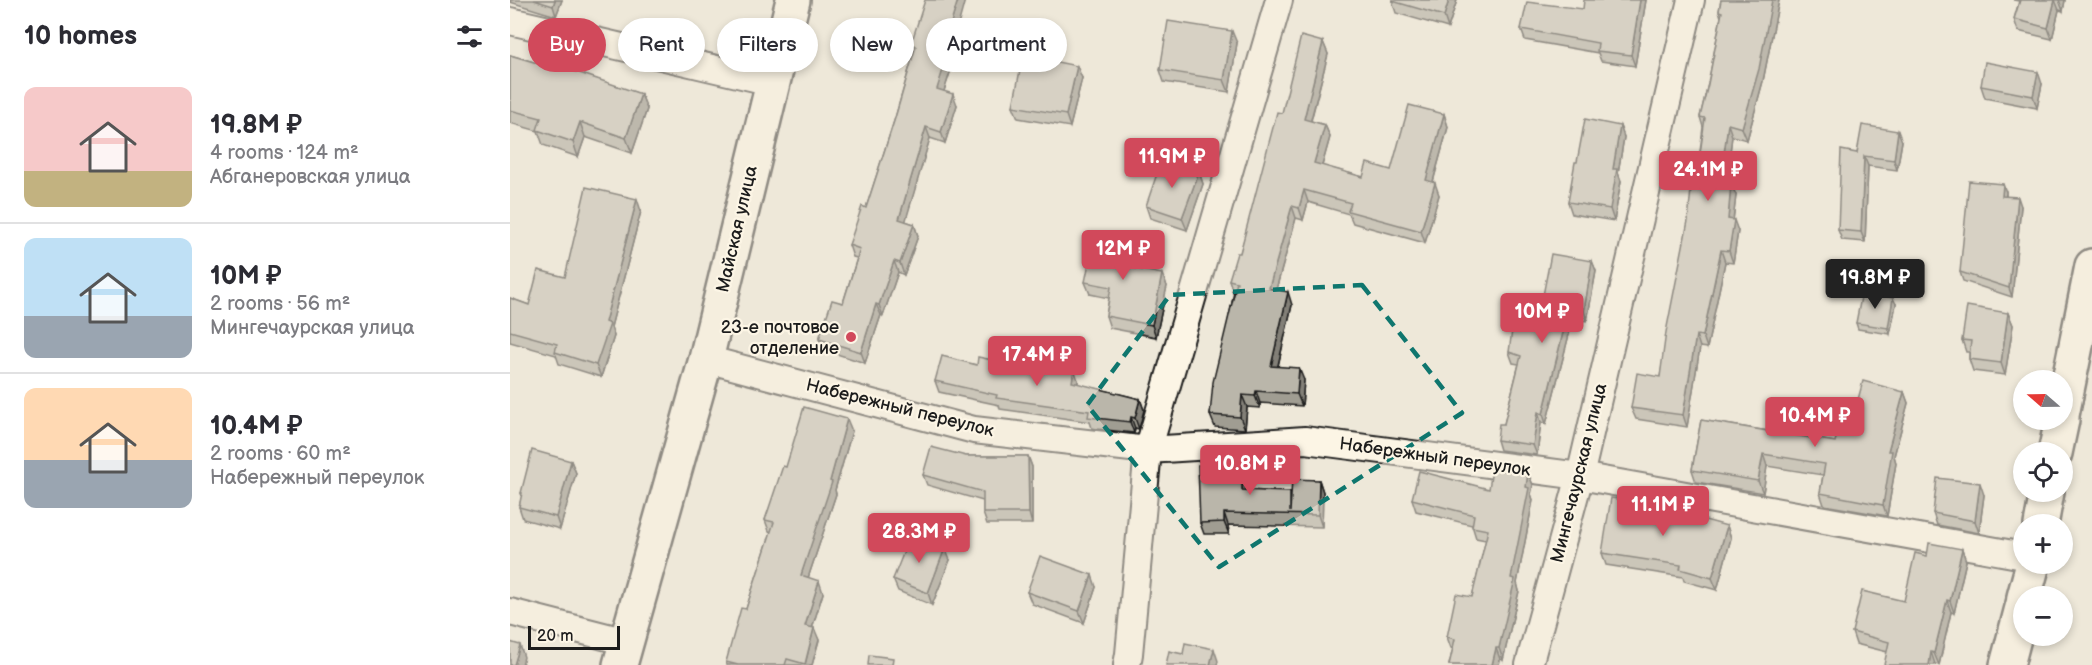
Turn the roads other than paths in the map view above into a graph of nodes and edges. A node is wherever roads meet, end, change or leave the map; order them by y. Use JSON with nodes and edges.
{"nodes":[{"id":1,"x":793,"y":0,"type":"edge"},
{"id":2,"x":1280,"y":0,"type":"edge"},
{"id":3,"x":1691,"y":0,"type":"edge"},
{"id":4,"x":510,"y":21,"type":"edge"},
{"id":5,"x":772,"y":82,"type":"junction"},
{"id":6,"x":2092,"y":266,"type":"edge"},
{"id":7,"x":706,"y":359,"type":"junction"},
{"id":8,"x":2071,"y":370,"type":"edge"},
{"id":9,"x":1148,"y":450,"type":"junction"},
{"id":10,"x":1580,"y":476,"type":"junction"},
{"id":11,"x":2013,"y":554,"type":"edge"},
{"id":12,"x":510,"y":612,"type":"edge"},
{"id":13,"x":2013,"y":642,"type":"edge"},
{"id":14,"x":623,"y":654,"type":"edge"},
{"id":15,"x":1127,"y":665,"type":"edge"},
{"id":16,"x":1529,"y":665,"type":"edge"},
{"id":17,"x":2007,"y":665,"type":"edge"}],
"edges":[{"from":1,"to":5,"type":"street","name":"Майская улица"},
{"from":2,"to":9,"type":"street"},
{"from":3,"to":10,"type":"street","name":"Мингечаурская улица"},
{"from":4,"to":5,"type":"street"},
{"from":5,"to":7,"type":"street","name":"Майская улица"},
{"from":6,"to":8,"type":"street"},
{"from":7,"to":9,"type":"street","name":"Набережный переулок"},
{"from":7,"to":14,"type":"street","name":"Майская улица"},
{"from":9,"to":10,"type":"street","name":"Набережный переулок"},
{"from":9,"to":15,"type":"street"},
{"from":10,"to":11,"type":"street","name":"Набережный переулок"},
{"from":10,"to":16,"type":"street","name":"Мингечаурская улица"},
{"from":12,"to":14,"type":"street"},
{"from":13,"to":17,"type":"street"}]}
